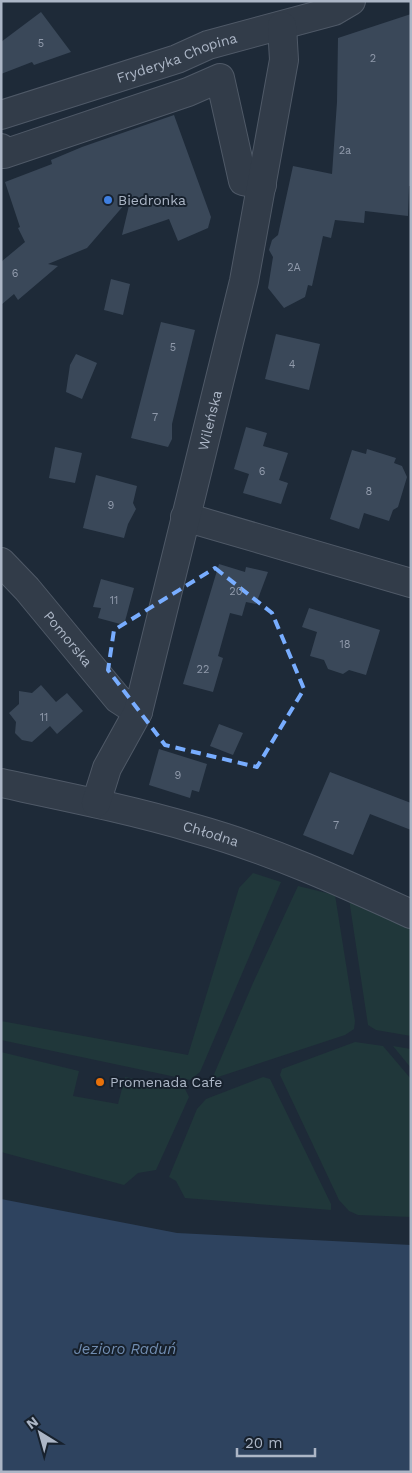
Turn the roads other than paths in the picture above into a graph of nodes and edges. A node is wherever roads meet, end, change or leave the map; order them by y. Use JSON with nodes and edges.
{"nodes":[{"id":1,"x":315,"y":1,"type":"edge"},
{"id":2,"x":351,"y":1,"type":"edge"},
{"id":3,"x":286,"y":25,"type":"junction"},
{"id":4,"x":177,"y":59,"type":"junction"},
{"id":5,"x":188,"y":92,"type":"junction"},
{"id":6,"x":1,"y":115,"type":"edge"},
{"id":7,"x":1,"y":148,"type":"edge"},
{"id":8,"x":262,"y":185,"type":"junction"},
{"id":9,"x":184,"y":517,"type":"junction"},
{"id":10,"x":1,"y":562,"type":"edge"},
{"id":11,"x":411,"y":583,"type":"edge"},
{"id":12,"x":138,"y":712,"type":"junction"},
{"id":13,"x":1,"y":783,"type":"edge"},
{"id":14,"x":96,"y":803,"type":"junction"},
{"id":15,"x":411,"y":914,"type":"edge"}],
"edges":[{"from":1,"to":3,"type":"street"},
{"from":2,"to":3,"type":"street","name":"Fryderyka Chopina"},
{"from":3,"to":4,"type":"street","name":"Fryderyka Chopina"},
{"from":3,"to":8,"type":"street","name":"Wileńska"},
{"from":4,"to":5,"type":"street"},
{"from":4,"to":6,"type":"street","name":"Fryderyka Chopina"},
{"from":5,"to":7,"type":"street"},
{"from":5,"to":8,"type":"street"},
{"from":8,"to":9,"type":"street","name":"Wileńska"},
{"from":9,"to":11,"type":"street"},
{"from":9,"to":12,"type":"street","name":"Wileńska"},
{"from":10,"to":12,"type":"street","name":"Pomorska"},
{"from":12,"to":14,"type":"street","name":"Wileńska"},
{"from":13,"to":14,"type":"street","name":"Chłodna"},
{"from":14,"to":15,"type":"street","name":"Chłodna"}]}
